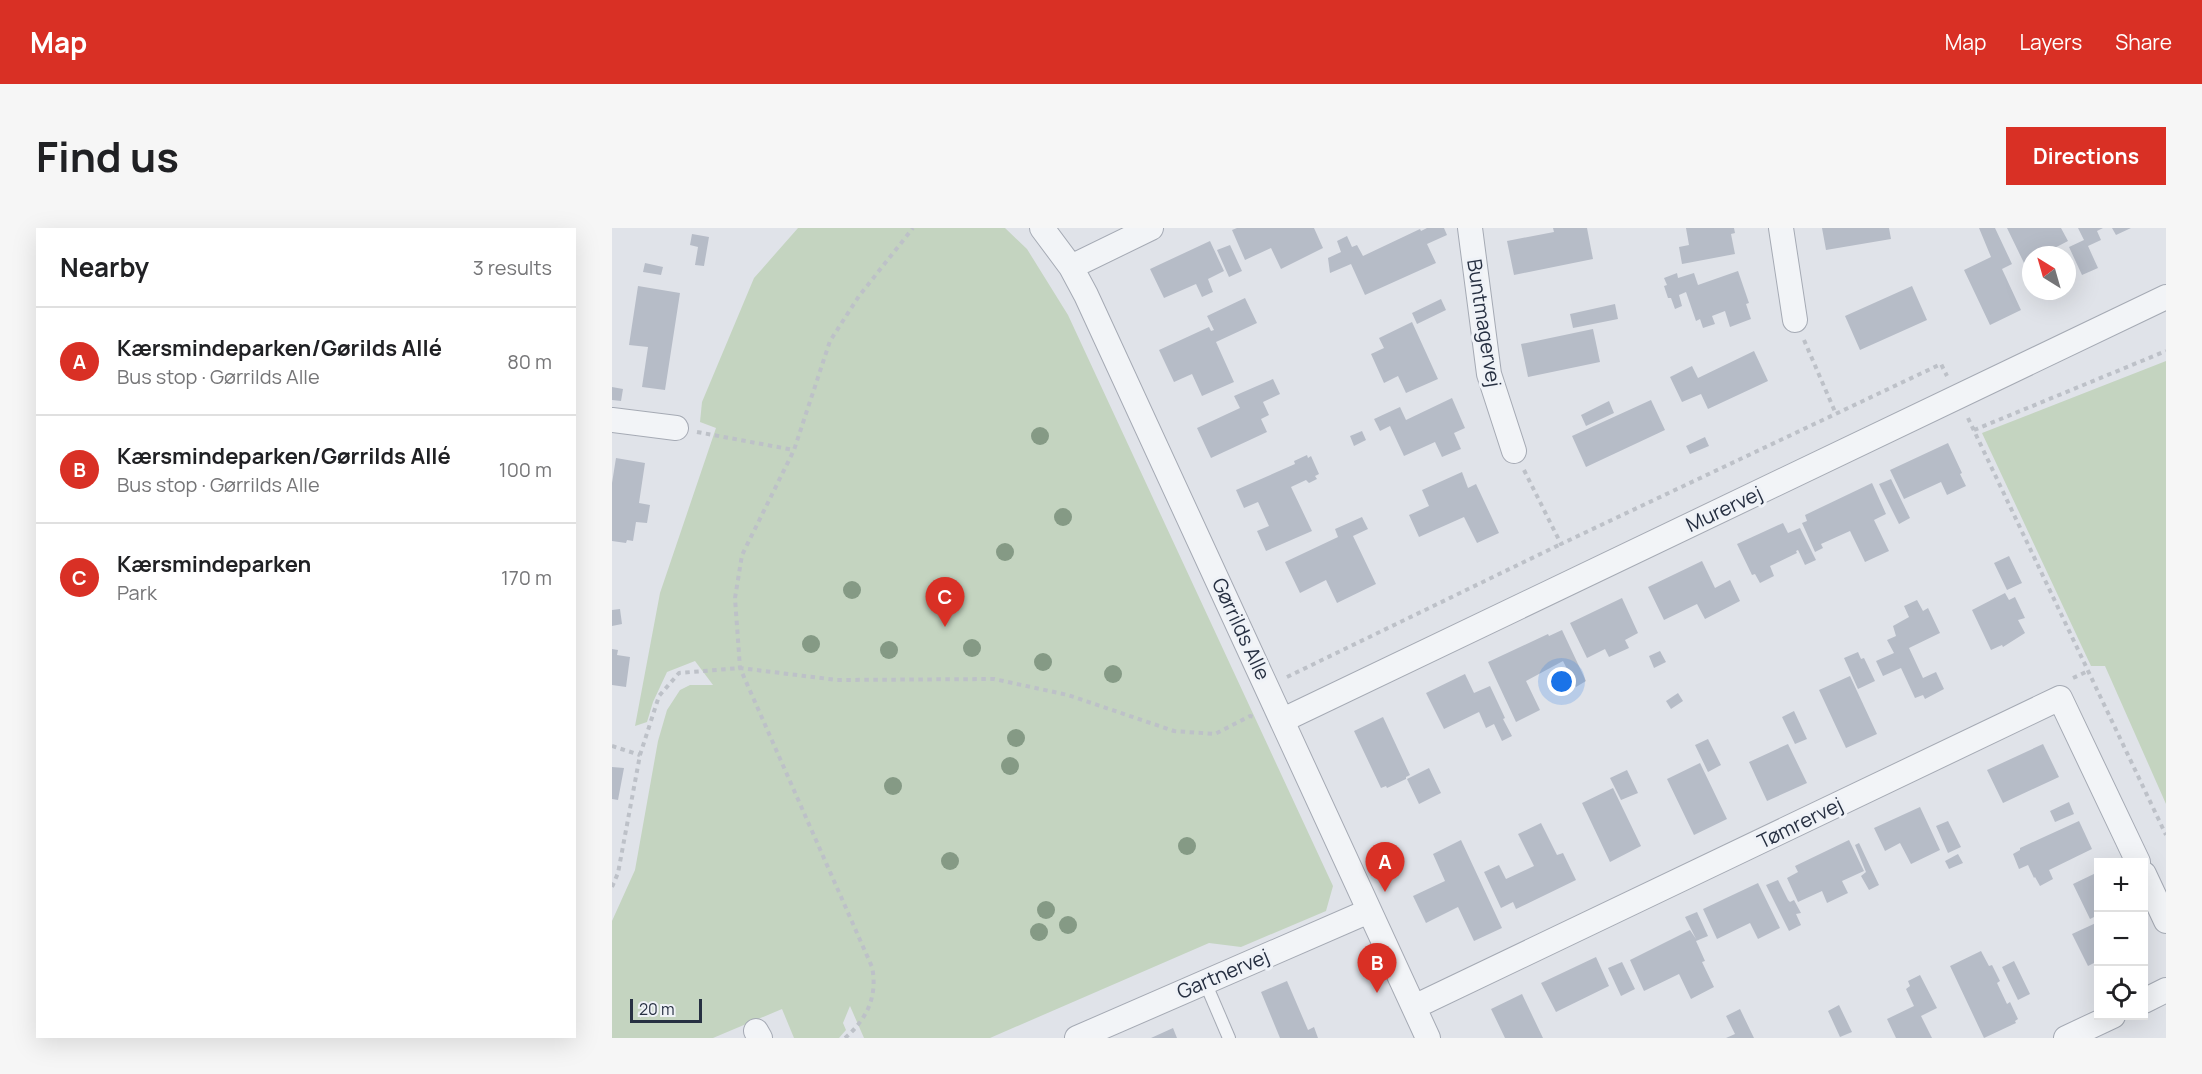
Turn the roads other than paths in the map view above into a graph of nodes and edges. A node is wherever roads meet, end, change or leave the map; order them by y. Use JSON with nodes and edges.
{"nodes":[{"id":1,"x":1042,"y":228,"type":"edge"},
{"id":2,"x":1152,"y":228,"type":"edge"},
{"id":3,"x":1470,"y":228,"type":"edge"},
{"id":4,"x":1781,"y":228,"type":"edge"},
{"id":5,"x":1071,"y":267,"type":"junction"},
{"id":6,"x":2166,"y":297,"type":"edge"},
{"id":7,"x":1795,"y":320,"type":"road end"},
{"id":8,"x":612,"y":420,"type":"edge"},
{"id":9,"x":676,"y":428,"type":"road end"},
{"id":10,"x":1514,"y":451,"type":"road end"},
{"id":11,"x":1282,"y":720,"type":"junction"},
{"id":12,"x":2136,"y":858,"type":"edge"},
{"id":13,"x":2148,"y":883,"type":"edge"},
{"id":14,"x":1369,"y":911,"type":"junction"},
{"id":15,"x":2166,"y":921,"type":"edge"},
{"id":16,"x":1205,"y":982,"type":"junction"},
{"id":17,"x":2166,"y":990,"type":"edge"},
{"id":18,"x":2148,"y":999,"type":"edge"},
{"id":19,"x":1414,"y":1007,"type":"junction"},
{"id":20,"x":2104,"y":1020,"type":"edge"},
{"id":21,"x":1077,"y":1038,"type":"edge"},
{"id":22,"x":1229,"y":1038,"type":"edge"},
{"id":23,"x":1428,"y":1038,"type":"edge"},
{"id":24,"x":2066,"y":1038,"type":"edge"}],
"edges":[{"from":1,"to":5,"type":"street","name":"Gørrilds Alle"},
{"from":2,"to":5,"type":"street"},
{"from":3,"to":10,"type":"street","name":"Buntmagervej"},
{"from":4,"to":7,"type":"street"},
{"from":5,"to":11,"type":"street","name":"Gørrilds Alle"},
{"from":6,"to":11,"type":"street","name":"Murervej"},
{"from":8,"to":9,"type":"street"},
{"from":11,"to":14,"type":"street","name":"Gørrilds Alle"},
{"from":12,"to":19,"type":"street","name":"Tømrervej"},
{"from":13,"to":15,"type":"street"},
{"from":14,"to":16,"type":"street","name":"Gartnervej"},
{"from":14,"to":19,"type":"street","name":"Gørrilds Alle"},
{"from":16,"to":21,"type":"street","name":"Gartnervej"},
{"from":16,"to":22,"type":"lane"},
{"from":17,"to":18,"type":"street"},
{"from":19,"to":23,"type":"street","name":"Gørrilds Alle"},
{"from":20,"to":24,"type":"street"}]}
